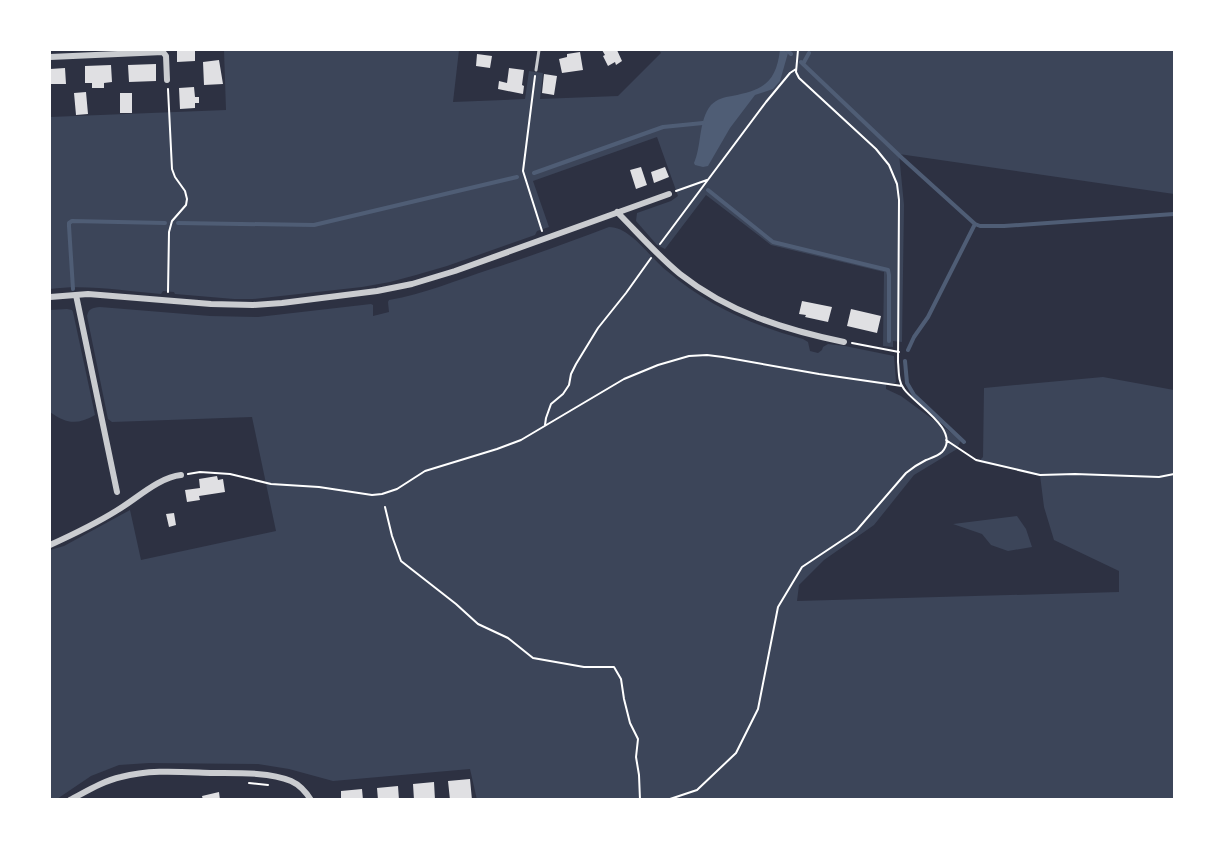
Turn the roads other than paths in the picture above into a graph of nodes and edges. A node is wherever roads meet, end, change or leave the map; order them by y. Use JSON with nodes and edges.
{"nodes":[{"id":1,"x":539,"y":50,"type":"edge"},
{"id":2,"x":50,"y":57,"type":"edge"},
{"id":3,"x":536,"y":70,"type":"road end"},
{"id":4,"x":167,"y":80,"type":"road end"},
{"id":5,"x":669,"y":194,"type":"road end"},
{"id":6,"x":617,"y":212,"type":"junction"},
{"id":7,"x":76,"y":295,"type":"junction"},
{"id":8,"x":50,"y":297,"type":"edge"},
{"id":9,"x":844,"y":342,"type":"road end"},
{"id":10,"x":181,"y":475,"type":"road end"},
{"id":11,"x":117,"y":492,"type":"dead end"},
{"id":12,"x":50,"y":545,"type":"edge"},
{"id":13,"x":70,"y":800,"type":"edge"},
{"id":14,"x":312,"y":800,"type":"edge"}],
"edges":[{"from":1,"to":3,"type":"lane"},
{"from":2,"to":4,"type":"street"},
{"from":5,"to":6,"type":"street"},
{"from":6,"to":7,"type":"street"},
{"from":6,"to":9,"type":"street"},
{"from":7,"to":8,"type":"street"},
{"from":7,"to":11,"type":"street"},
{"from":10,"to":12,"type":"street"},
{"from":13,"to":14,"type":"street"}]}
